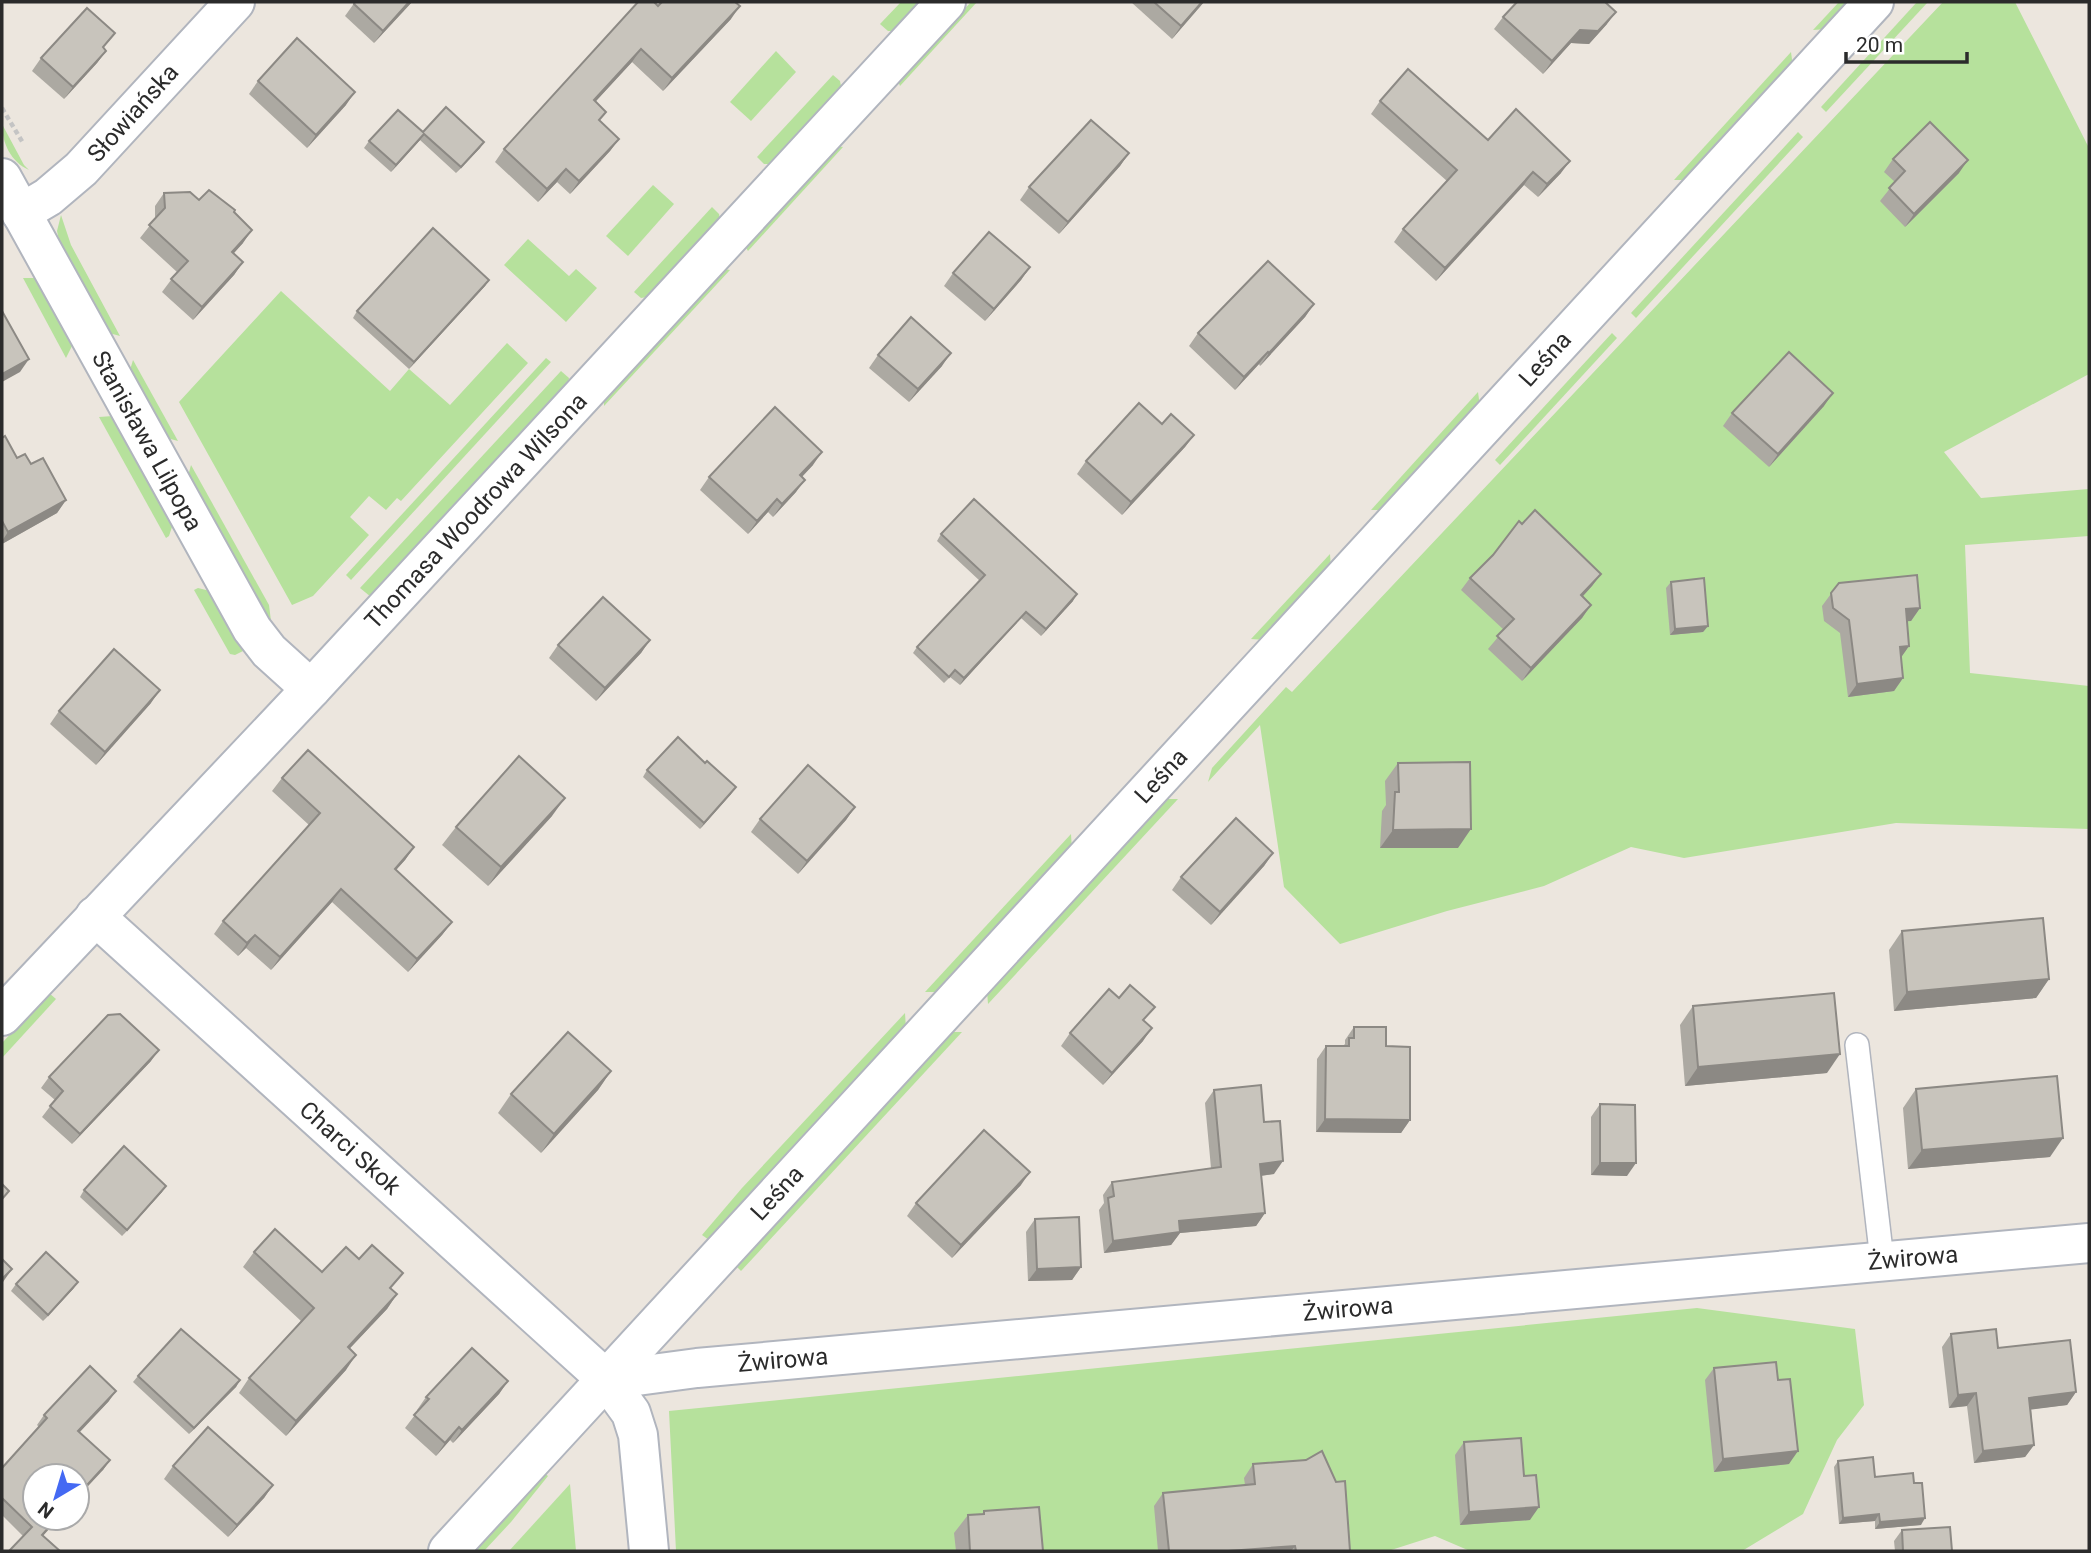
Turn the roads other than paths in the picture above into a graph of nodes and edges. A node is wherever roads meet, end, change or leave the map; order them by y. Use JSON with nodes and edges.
{"nodes":[{"id":1,"x":235,"y":2,"type":"edge"},
{"id":2,"x":946,"y":2,"type":"edge"},
{"id":3,"x":1874,"y":2,"type":"edge"},
{"id":4,"x":2,"y":178,"type":"edge"},
{"id":5,"x":21,"y":213,"type":"junction"},
{"id":6,"x":311,"y":689,"type":"junction"},
{"id":7,"x":95,"y":916,"type":"junction"},
{"id":8,"x":2,"y":1016,"type":"edge"},
{"id":9,"x":1857,"y":1045,"type":"dead end"},
{"id":10,"x":2089,"y":1243,"type":"edge"},
{"id":11,"x":1882,"y":1261,"type":"junction"},
{"id":12,"x":607,"y":1380,"type":"junction"},
{"id":13,"x":449,"y":1551,"type":"edge"},
{"id":14,"x":649,"y":1551,"type":"edge"}],
"edges":[{"from":1,"to":5,"type":"street","name":"Słowiańska"},
{"from":2,"to":6,"type":"street","name":"Thomasa Woodrowa Wilsona"},
{"from":3,"to":12,"type":"street","name":"Leśna"},
{"from":4,"to":5,"type":"street","name":"Stanisława Lilpopa"},
{"from":5,"to":6,"type":"street","name":"Stanisława Lilpopa"},
{"from":6,"to":7,"type":"street","name":"Thomasa Woodrowa Wilsona"},
{"from":7,"to":8,"type":"street","name":"Thomasa Woodrowa Wilsona"},
{"from":7,"to":12,"type":"street","name":"Charci Skok"},
{"from":9,"to":11,"type":"lane"},
{"from":10,"to":11,"type":"street","name":"Żwirowa"},
{"from":11,"to":12,"type":"street","name":"Żwirowa"},
{"from":12,"to":13,"type":"street","name":"Leśna"},
{"from":12,"to":14,"type":"street","name":"Charci Skok"}]}
